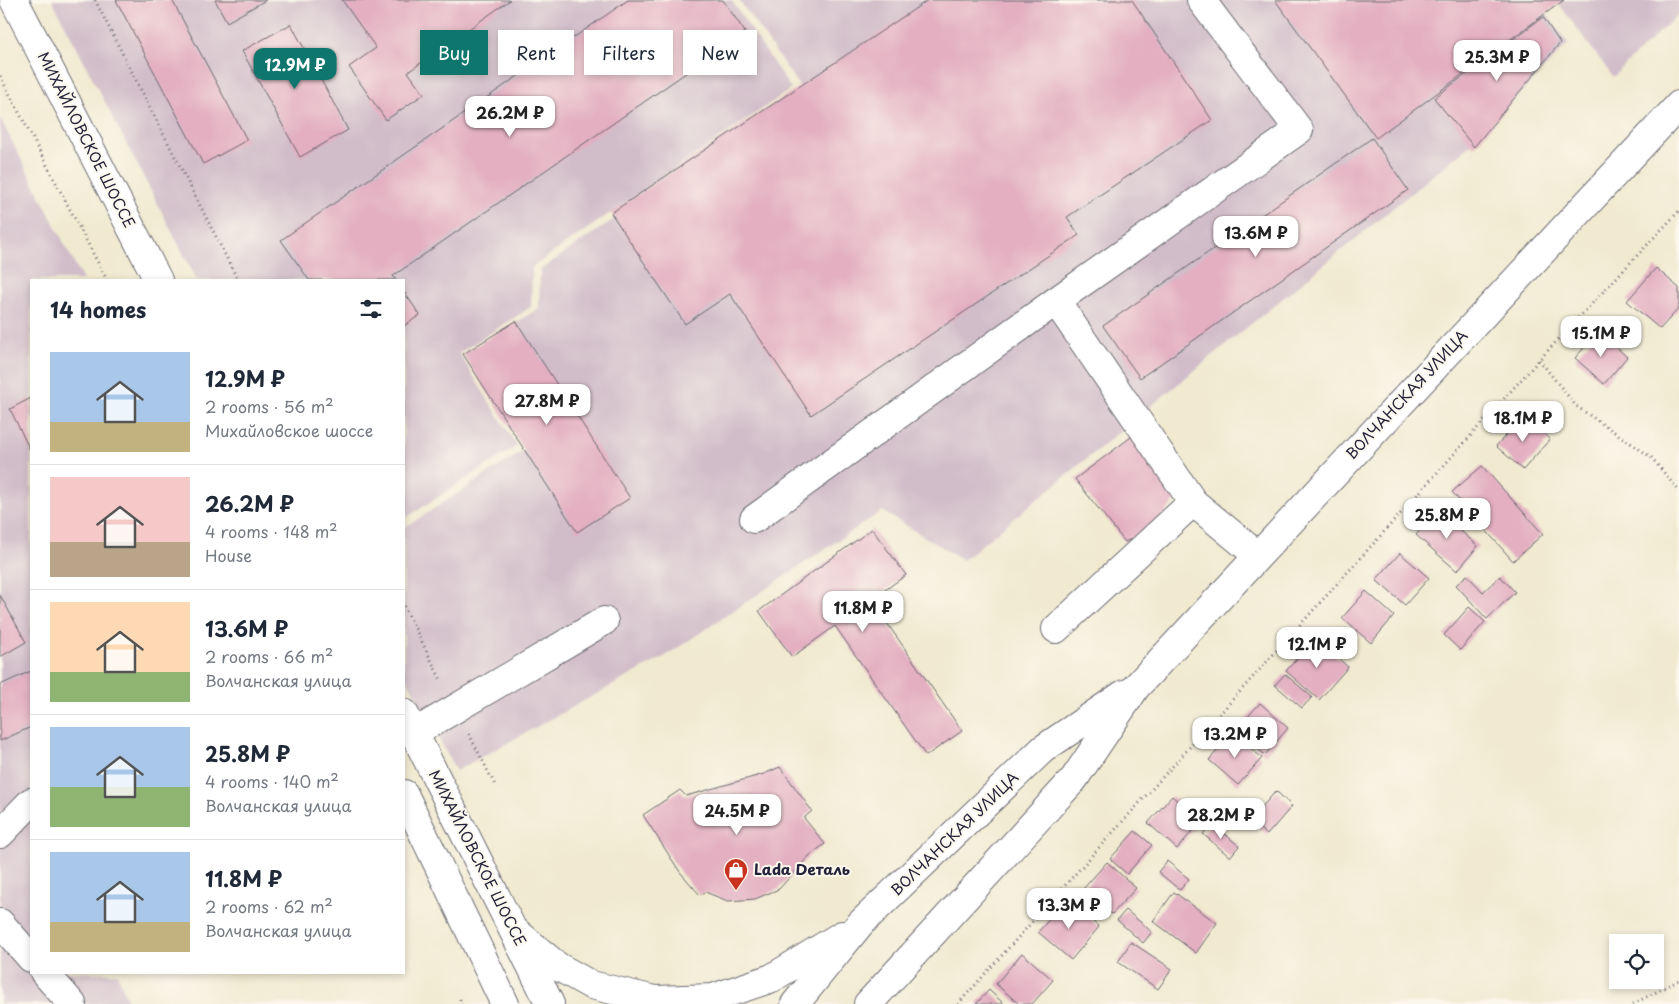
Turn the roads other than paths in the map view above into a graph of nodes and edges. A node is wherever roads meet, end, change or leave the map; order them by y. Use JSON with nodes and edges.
{"nodes":[{"id":1,"x":14,"y":0,"type":"edge"},
{"id":2,"x":1201,"y":0,"type":"edge"},
{"id":3,"x":1679,"y":105,"type":"edge"},
{"id":4,"x":157,"y":279,"type":"edge"},
{"id":5,"x":1056,"y":301,"type":"junction"},
{"id":6,"x":1193,"y":502,"type":"junction"},
{"id":7,"x":754,"y":519,"type":"dead end"},
{"id":8,"x":1257,"y":555,"type":"junction"},
{"id":9,"x":604,"y":621,"type":"dead end"},
{"id":10,"x":1056,"y":629,"type":"dead end"},
{"id":11,"x":1136,"y":687,"type":"junction"},
{"id":12,"x":409,"y":723,"type":"edge"},
{"id":13,"x":405,"y":796,"type":"edge"},
{"id":14,"x":30,"y":803,"type":"edge"},
{"id":15,"x":0,"y":834,"type":"edge"},
{"id":16,"x":0,"y":923,"type":"edge"},
{"id":17,"x":860,"y":924,"type":"junction"},
{"id":18,"x":514,"y":930,"type":"junction"},
{"id":19,"x":30,"y":957,"type":"edge"},
{"id":20,"x":46,"y":974,"type":"edge"},
{"id":21,"x":889,"y":981,"type":"junction"},
{"id":22,"x":504,"y":1003,"type":"edge"},
{"id":23,"x":72,"y":1004,"type":"edge"},
{"id":24,"x":550,"y":1004,"type":"edge"},
{"id":25,"x":795,"y":1004,"type":"edge"},
{"id":26,"x":868,"y":1004,"type":"edge"},
{"id":27,"x":874,"y":1004,"type":"edge"}],
"edges":[{"from":1,"to":4,"type":"main road","name":"МИХАЙЛОВСКОЕ ШОССЕ"},
{"from":2,"to":5,"type":"main road"},
{"from":3,"to":8,"type":"main road","name":"ВОЛЧАНСКАЯ УЛИЦА"},
{"from":5,"to":6,"type":"main road"},
{"from":5,"to":7,"type":"main road"},
{"from":6,"to":8,"type":"main road"},
{"from":6,"to":10,"type":"main road"},
{"from":8,"to":11,"type":"main road","name":"ВОЛЧАНСКАЯ УЛИЦА"},
{"from":9,"to":12,"type":"main road"},
{"from":11,"to":17,"type":"main road","name":"ВОЛЧАНСКАЯ УЛИЦА"},
{"from":11,"to":21,"type":"main road","name":"ВОЛЧАНСКАЯ УЛИЦА"},
{"from":12,"to":18,"type":"main road","name":"МИХАЙЛОВСКОЕ ШОССЕ"},
{"from":13,"to":22,"type":"main road"},
{"from":14,"to":15,"type":"main road"},
{"from":16,"to":19,"type":"main road"},
{"from":17,"to":18,"type":"main road"},
{"from":17,"to":25,"type":"main road","name":"ВОЛЧАНСКАЯ УЛИЦА"},
{"from":18,"to":24,"type":"main road","name":"МИХАЙЛОВСКОЕ ШОССЕ"},
{"from":20,"to":23,"type":"main road"},
{"from":21,"to":26,"type":"main road","name":"ВОЛЧАНСКАЯ УЛИЦА"},
{"from":21,"to":27,"type":"main road"}]}
